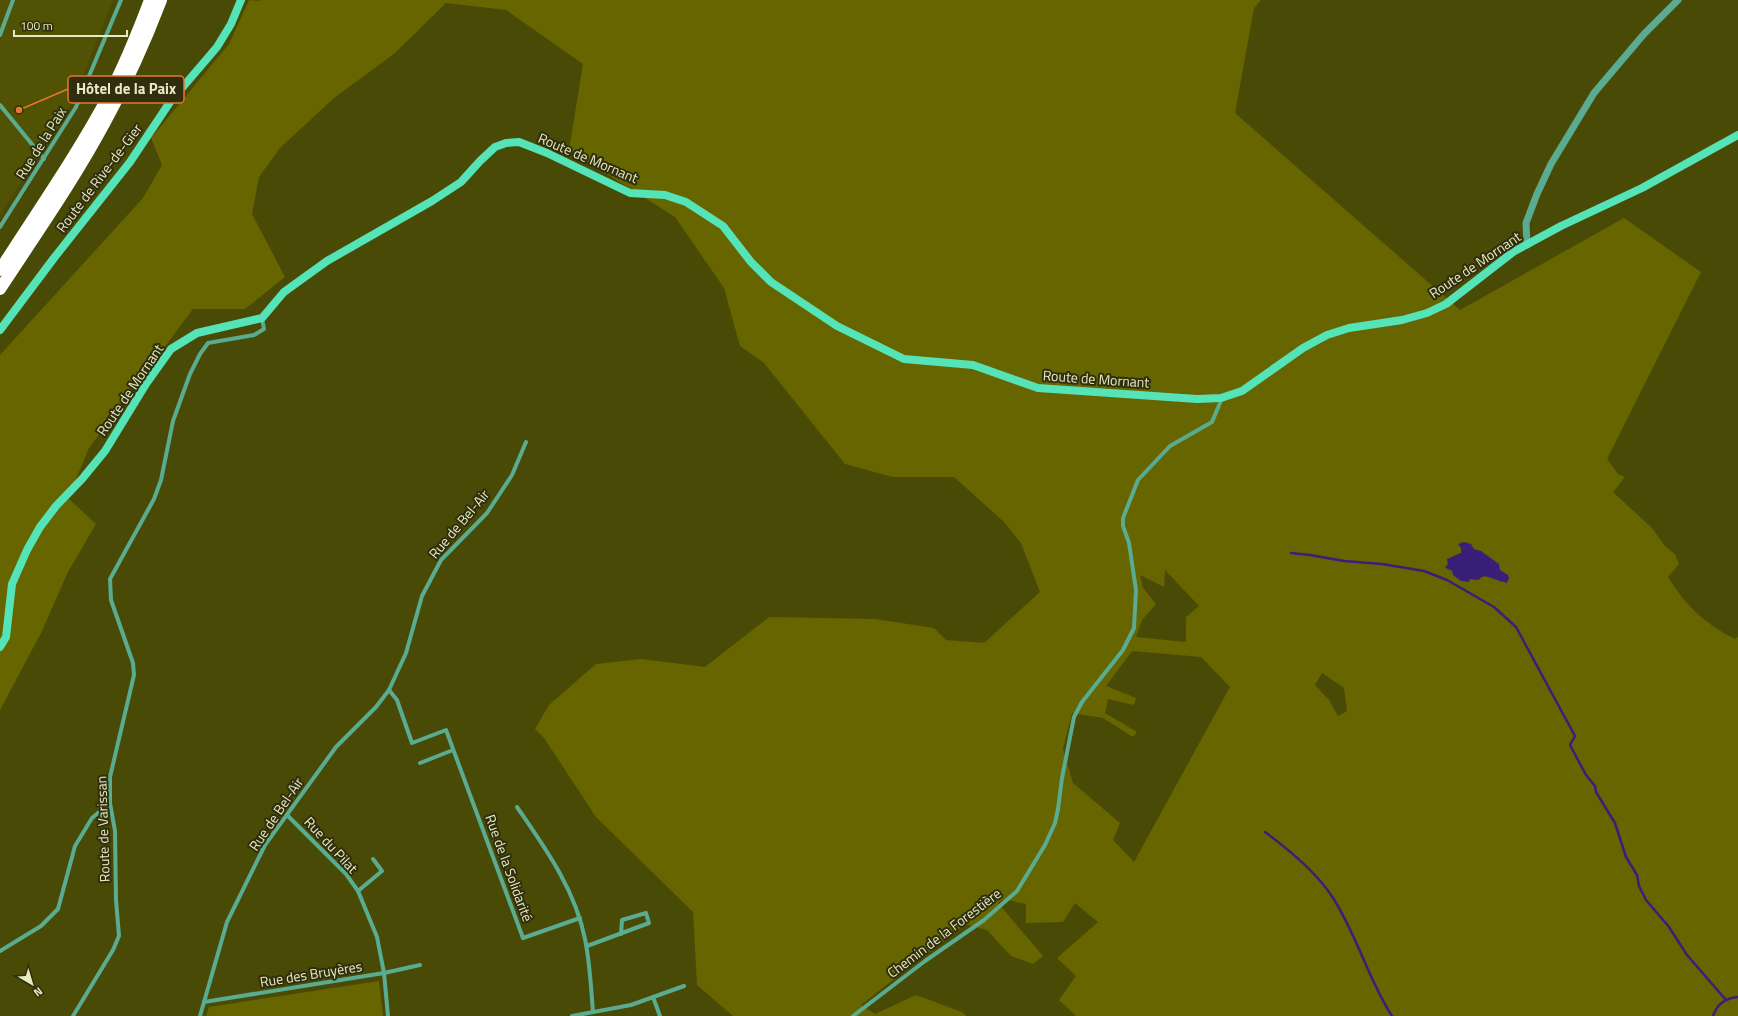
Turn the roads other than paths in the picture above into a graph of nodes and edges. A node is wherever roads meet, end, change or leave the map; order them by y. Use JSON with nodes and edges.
{"nodes":[{"id":1,"x":13,"y":0,"type":"edge"},
{"id":2,"x":121,"y":0,"type":"edge"},
{"id":3,"x":150,"y":0,"type":"edge"},
{"id":4,"x":161,"y":0,"type":"edge"},
{"id":5,"x":241,"y":0,"type":"edge"},
{"id":6,"x":1678,"y":0,"type":"edge"},
{"id":7,"x":0,"y":35,"type":"edge"},
{"id":8,"x":0,"y":105,"type":"edge"},
{"id":9,"x":1738,"y":135,"type":"edge"},
{"id":10,"x":44,"y":159,"type":"junction"},
{"id":11,"x":0,"y":227,"type":"edge"},
{"id":12,"x":1527,"y":245,"type":"junction"},
{"id":13,"x":0,"y":270,"type":"edge"},
{"id":14,"x":0,"y":289,"type":"edge"},
{"id":15,"x":262,"y":318,"type":"junction"},
{"id":16,"x":0,"y":330,"type":"edge"},
{"id":17,"x":1220,"y":398,"type":"junction"},
{"id":18,"x":526,"y":442,"type":"dead end"},
{"id":19,"x":0,"y":647,"type":"edge"},
{"id":20,"x":389,"y":690,"type":"junction"},
{"id":21,"x":453,"y":750,"type":"junction"},
{"id":22,"x":420,"y":763,"type":"dead end"},
{"id":23,"x":110,"y":803,"type":"junction"},
{"id":24,"x":517,"y":807,"type":"dead end"},
{"id":25,"x":287,"y":815,"type":"junction"},
{"id":26,"x":372,"y":859,"type":"dead end"},
{"id":27,"x":358,"y":892,"type":"junction"},
{"id":28,"x":580,"y":918,"type":"junction"},
{"id":29,"x":621,"y":934,"type":"junction"},
{"id":30,"x":587,"y":946,"type":"junction"},
{"id":31,"x":0,"y":951,"type":"edge"},
{"id":32,"x":420,"y":965,"type":"dead end"},
{"id":33,"x":384,"y":973,"type":"junction"},
{"id":34,"x":684,"y":986,"type":"dead end"},
{"id":35,"x":653,"y":996,"type":"junction"},
{"id":36,"x":204,"y":1002,"type":"junction"},
{"id":37,"x":593,"y":1012,"type":"junction"},
{"id":38,"x":73,"y":1016,"type":"edge"},
{"id":39,"x":200,"y":1016,"type":"edge"},
{"id":40,"x":388,"y":1016,"type":"edge"},
{"id":41,"x":572,"y":1016,"type":"edge"},
{"id":42,"x":660,"y":1016,"type":"edge"},
{"id":43,"x":853,"y":1016,"type":"edge"}],
"edges":[{"from":1,"to":7,"type":"street"},
{"from":2,"to":10,"type":"street","name":"Rue de la Paix"},
{"from":3,"to":13,"type":"highway"},
{"from":4,"to":14,"type":"highway"},
{"from":5,"to":16,"type":"main road","name":"Route de Rive-de-Gier"},
{"from":6,"to":12,"type":"street"},
{"from":8,"to":10,"type":"street"},
{"from":9,"to":12,"type":"main road","name":"Route de Mornant"},
{"from":10,"to":11,"type":"street","name":"Rue de la Paix"},
{"from":12,"to":17,"type":"main road","name":"Route de Mornant"},
{"from":15,"to":17,"type":"main road","name":"Route de Mornant"},
{"from":15,"to":19,"type":"main road","name":"Route de Mornant"},
{"from":15,"to":23,"type":"street","name":"Route de Varissan"},
{"from":17,"to":43,"type":"street","name":"Chemin de la Forestière"},
{"from":18,"to":20,"type":"street","name":"Rue de Bel-Air"},
{"from":20,"to":21,"type":"street"},
{"from":20,"to":25,"type":"street","name":"Rue de Bel-Air"},
{"from":21,"to":22,"type":"street"},
{"from":21,"to":28,"type":"street","name":"Rue de la Solidarité"},
{"from":23,"to":31,"type":"street"},
{"from":23,"to":38,"type":"street","name":"Route de Varissan"},
{"from":24,"to":28,"type":"street"},
{"from":25,"to":27,"type":"street","name":"Rue du Pilat"},
{"from":25,"to":36,"type":"street","name":"Rue de Bel-Air"},
{"from":26,"to":27,"type":"street","name":"Rue du Pilat"},
{"from":27,"to":33,"type":"street","name":"Rue du Pilat"},
{"from":28,"to":30,"type":"street"},
{"from":29,"to":29,"type":"street"},
{"from":29,"to":30,"type":"street"},
{"from":30,"to":37,"type":"street"},
{"from":32,"to":33,"type":"street","name":"Rue des Bruyères"},
{"from":33,"to":36,"type":"street","name":"Rue des Bruyères"},
{"from":33,"to":40,"type":"street","name":"Rue du Pilat"},
{"from":34,"to":35,"type":"street"},
{"from":35,"to":37,"type":"street"},
{"from":35,"to":42,"type":"street"},
{"from":36,"to":39,"type":"street","name":"Rue de Bel-Air"},
{"from":37,"to":41,"type":"street"}]}
